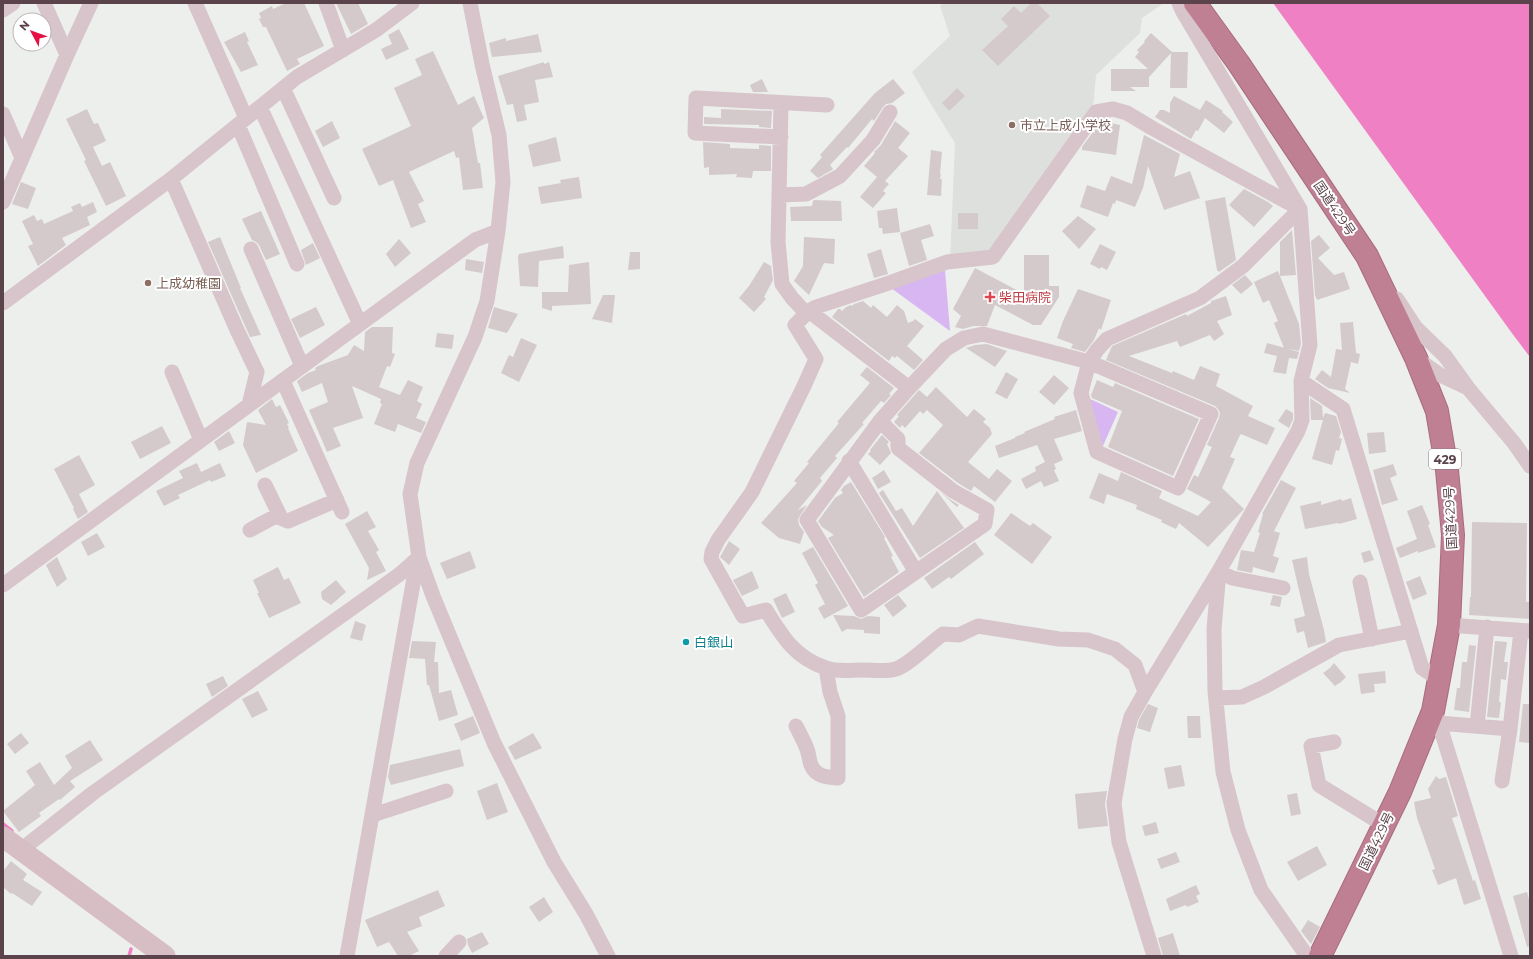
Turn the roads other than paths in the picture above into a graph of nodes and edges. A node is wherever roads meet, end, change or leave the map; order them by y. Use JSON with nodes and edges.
{"nodes":[{"id":1,"x":13,"y":3,"type":"edge"},
{"id":2,"x":44,"y":3,"type":"edge"},
{"id":3,"x":91,"y":3,"type":"edge"},
{"id":4,"x":195,"y":3,"type":"edge"},
{"id":5,"x":326,"y":3,"type":"edge"},
{"id":6,"x":412,"y":3,"type":"edge"},
{"id":7,"x":470,"y":3,"type":"edge"},
{"id":8,"x":1179,"y":3,"type":"edge"},
{"id":9,"x":1195,"y":3,"type":"edge"},
{"id":10,"x":3,"y":10,"type":"edge"},
{"id":11,"x":343,"y":50,"type":"junction"},
{"id":12,"x":66,"y":55,"type":"junction"},
{"id":13,"x":283,"y":88,"type":"junction"},
{"id":14,"x":782,"y":104,"type":"junction"},
{"id":15,"x":827,"y":105,"type":"dead end"},
{"id":16,"x":260,"y":107,"type":"junction"},
{"id":17,"x":890,"y":112,"type":"dead end"},
{"id":18,"x":3,"y":114,"type":"edge"},
{"id":19,"x":242,"y":122,"type":"junction"},
{"id":20,"x":781,"y":137,"type":"junction"},
{"id":21,"x":22,"y":158,"type":"junction"},
{"id":22,"x":171,"y":179,"type":"junction"},
{"id":23,"x":779,"y":194,"type":"junction"},
{"id":24,"x":334,"y":198,"type":"dead end"},
{"id":25,"x":3,"y":202,"type":"edge"},
{"id":26,"x":1300,"y":209,"type":"junction"},
{"id":27,"x":498,"y":230,"type":"junction"},
{"id":28,"x":251,"y":249,"type":"dead end"},
{"id":29,"x":1367,"y":256,"type":"junction"},
{"id":30,"x":298,"y":264,"type":"dead end"},
{"id":31,"x":3,"y":303,"type":"edge"},
{"id":32,"x":809,"y":311,"type":"junction"},
{"id":33,"x":360,"y":324,"type":"junction"},
{"id":34,"x":1416,"y":358,"type":"junction"},
{"id":35,"x":1089,"y":362,"type":"junction"},
{"id":36,"x":302,"y":366,"type":"junction"},
{"id":37,"x":172,"y":372,"type":"dead end"},
{"id":38,"x":1301,"y":380,"type":"junction"},
{"id":39,"x":283,"y":381,"type":"junction"},
{"id":40,"x":909,"y":388,"type":"junction"},
{"id":41,"x":1468,"y":388,"type":"junction"},
{"id":42,"x":249,"y":405,"type":"junction"},
{"id":43,"x":880,"y":421,"type":"junction"},
{"id":44,"x":201,"y":440,"type":"junction"},
{"id":45,"x":849,"y":462,"type":"junction"},
{"id":46,"x":1530,"y":466,"type":"edge"},
{"id":47,"x":265,"y":485,"type":"dead end"},
{"id":48,"x":281,"y":518,"type":"junction"},
{"id":49,"x":250,"y":530,"type":"dead end"},
{"id":50,"x":419,"y":557,"type":"junction"},
{"id":51,"x":1219,"y":571,"type":"junction"},
{"id":52,"x":916,"y":572,"type":"junction"},
{"id":53,"x":1360,"y":582,"type":"dead end"},
{"id":54,"x":3,"y":585,"type":"edge"},
{"id":55,"x":1283,"y":588,"type":"dead end"},
{"id":56,"x":1449,"y":625,"type":"junction"},
{"id":57,"x":1487,"y":627,"type":"junction"},
{"id":58,"x":1525,"y":631,"type":"edge"},
{"id":59,"x":1411,"y":632,"type":"junction"},
{"id":60,"x":1372,"y":639,"type":"junction"},
{"id":61,"x":826,"y":668,"type":"junction"},
{"id":62,"x":1440,"y":680,"type":"junction"},
{"id":63,"x":1145,"y":692,"type":"junction"},
{"id":64,"x":1216,"y":698,"type":"junction"},
{"id":65,"x":1436,"y":717,"type":"junction"},
{"id":66,"x":796,"y":726,"type":"dead end"},
{"id":67,"x":1477,"y":726,"type":"junction"},
{"id":68,"x":1510,"y":729,"type":"junction"},
{"id":69,"x":1334,"y":742,"type":"dead end"},
{"id":70,"x":1502,"y":781,"type":"dead end"},
{"id":71,"x":446,"y":791,"type":"dead end"},
{"id":72,"x":373,"y":815,"type":"junction"},
{"id":73,"x":1384,"y":825,"type":"junction"},
{"id":74,"x":3,"y":837,"type":"edge"},
{"id":75,"x":26,"y":846,"type":"junction"},
{"id":76,"x":459,"y":942,"type":"dead end"},
{"id":77,"x":165,"y":956,"type":"edge"},
{"id":78,"x":348,"y":956,"type":"edge"},
{"id":79,"x":446,"y":956,"type":"edge"},
{"id":80,"x":608,"y":956,"type":"edge"},
{"id":81,"x":1154,"y":956,"type":"edge"},
{"id":82,"x":1307,"y":956,"type":"edge"},
{"id":83,"x":1320,"y":956,"type":"edge"},
{"id":84,"x":1511,"y":956,"type":"edge"}],
"edges":[{"from":1,"to":10,"type":"street"},
{"from":2,"to":12,"type":"street"},
{"from":3,"to":12,"type":"street"},
{"from":4,"to":19,"type":"street"},
{"from":5,"to":11,"type":"street"},
{"from":6,"to":11,"type":"street"},
{"from":7,"to":27,"type":"street"},
{"from":8,"to":26,"type":"street"},
{"from":9,"to":29,"type":"highway","name":"国道429号","number":"429"},
{"from":11,"to":13,"type":"street"},
{"from":12,"to":21,"type":"street"},
{"from":13,"to":16,"type":"street"},
{"from":13,"to":24,"type":"street"},
{"from":14,"to":15,"type":"street"},
{"from":14,"to":20,"type":"street"},
{"from":14,"to":20,"type":"street"},
{"from":16,"to":19,"type":"street"},
{"from":16,"to":33,"type":"street"},
{"from":17,"to":23,"type":"street"},
{"from":18,"to":21,"type":"street"},
{"from":19,"to":22,"type":"street"},
{"from":19,"to":30,"type":"street"},
{"from":20,"to":23,"type":"street"},
{"from":21,"to":25,"type":"street"},
{"from":22,"to":31,"type":"street"},
{"from":22,"to":42,"type":"street"},
{"from":23,"to":32,"type":"street"},
{"from":26,"to":32,"type":"street"},
{"from":26,"to":35,"type":"street"},
{"from":26,"to":38,"type":"street"},
{"from":27,"to":33,"type":"street"},
{"from":27,"to":50,"type":"street"},
{"from":28,"to":36,"type":"street"},
{"from":29,"to":34,"type":"highway","name":"国道429号","number":"429"},
{"from":29,"to":41,"type":"street"},
{"from":32,"to":40,"type":"street"},
{"from":32,"to":61,"type":"street"},
{"from":33,"to":36,"type":"street"},
{"from":34,"to":41,"type":"street"},
{"from":34,"to":56,"type":"highway","name":"国道429号","number":"429"},
{"from":35,"to":35,"type":"street"},
{"from":35,"to":40,"type":"street"},
{"from":36,"to":39,"type":"street"},
{"from":37,"to":44,"type":"street"},
{"from":38,"to":51,"type":"street"},
{"from":38,"to":59,"type":"street"},
{"from":39,"to":42,"type":"street"},
{"from":39,"to":48,"type":"street"},
{"from":40,"to":43,"type":"street"},
{"from":41,"to":46,"type":"street"},
{"from":42,"to":44,"type":"street"},
{"from":43,"to":45,"type":"street"},
{"from":43,"to":52,"type":"street"},
{"from":44,"to":54,"type":"street"},
{"from":45,"to":52,"type":"street"},
{"from":45,"to":52,"type":"street"},
{"from":47,"to":48,"type":"street"},
{"from":48,"to":49,"type":"street"},
{"from":50,"to":72,"type":"street"},
{"from":50,"to":75,"type":"street"},
{"from":50,"to":80,"type":"street"},
{"from":51,"to":55,"type":"street"},
{"from":51,"to":63,"type":"street"},
{"from":51,"to":64,"type":"street"},
{"from":53,"to":60,"type":"street"},
{"from":56,"to":57,"type":"street"},
{"from":56,"to":62,"type":"highway","name":"国道429号","number":"429"},
{"from":57,"to":58,"type":"street"},
{"from":57,"to":67,"type":"street"},
{"from":58,"to":68,"type":"street"},
{"from":59,"to":60,"type":"street"},
{"from":59,"to":62,"type":"street"},
{"from":60,"to":64,"type":"street"},
{"from":61,"to":63,"type":"street"},
{"from":61,"to":66,"type":"street"},
{"from":62,"to":65,"type":"highway","name":"国道429号","number":"429"},
{"from":63,"to":81,"type":"street"},
{"from":64,"to":82,"type":"street"},
{"from":65,"to":67,"type":"street"},
{"from":65,"to":73,"type":"highway","name":"国道429号","number":"429"},
{"from":65,"to":84,"type":"street"},
{"from":67,"to":68,"type":"street"},
{"from":68,"to":70,"type":"street"},
{"from":69,"to":73,"type":"street"},
{"from":71,"to":72,"type":"street"},
{"from":72,"to":78,"type":"street"},
{"from":73,"to":83,"type":"highway","name":"国道429号","number":"429"},
{"from":74,"to":75,"type":"street"},
{"from":75,"to":77,"type":"street"},
{"from":76,"to":79,"type":"street"}]}
